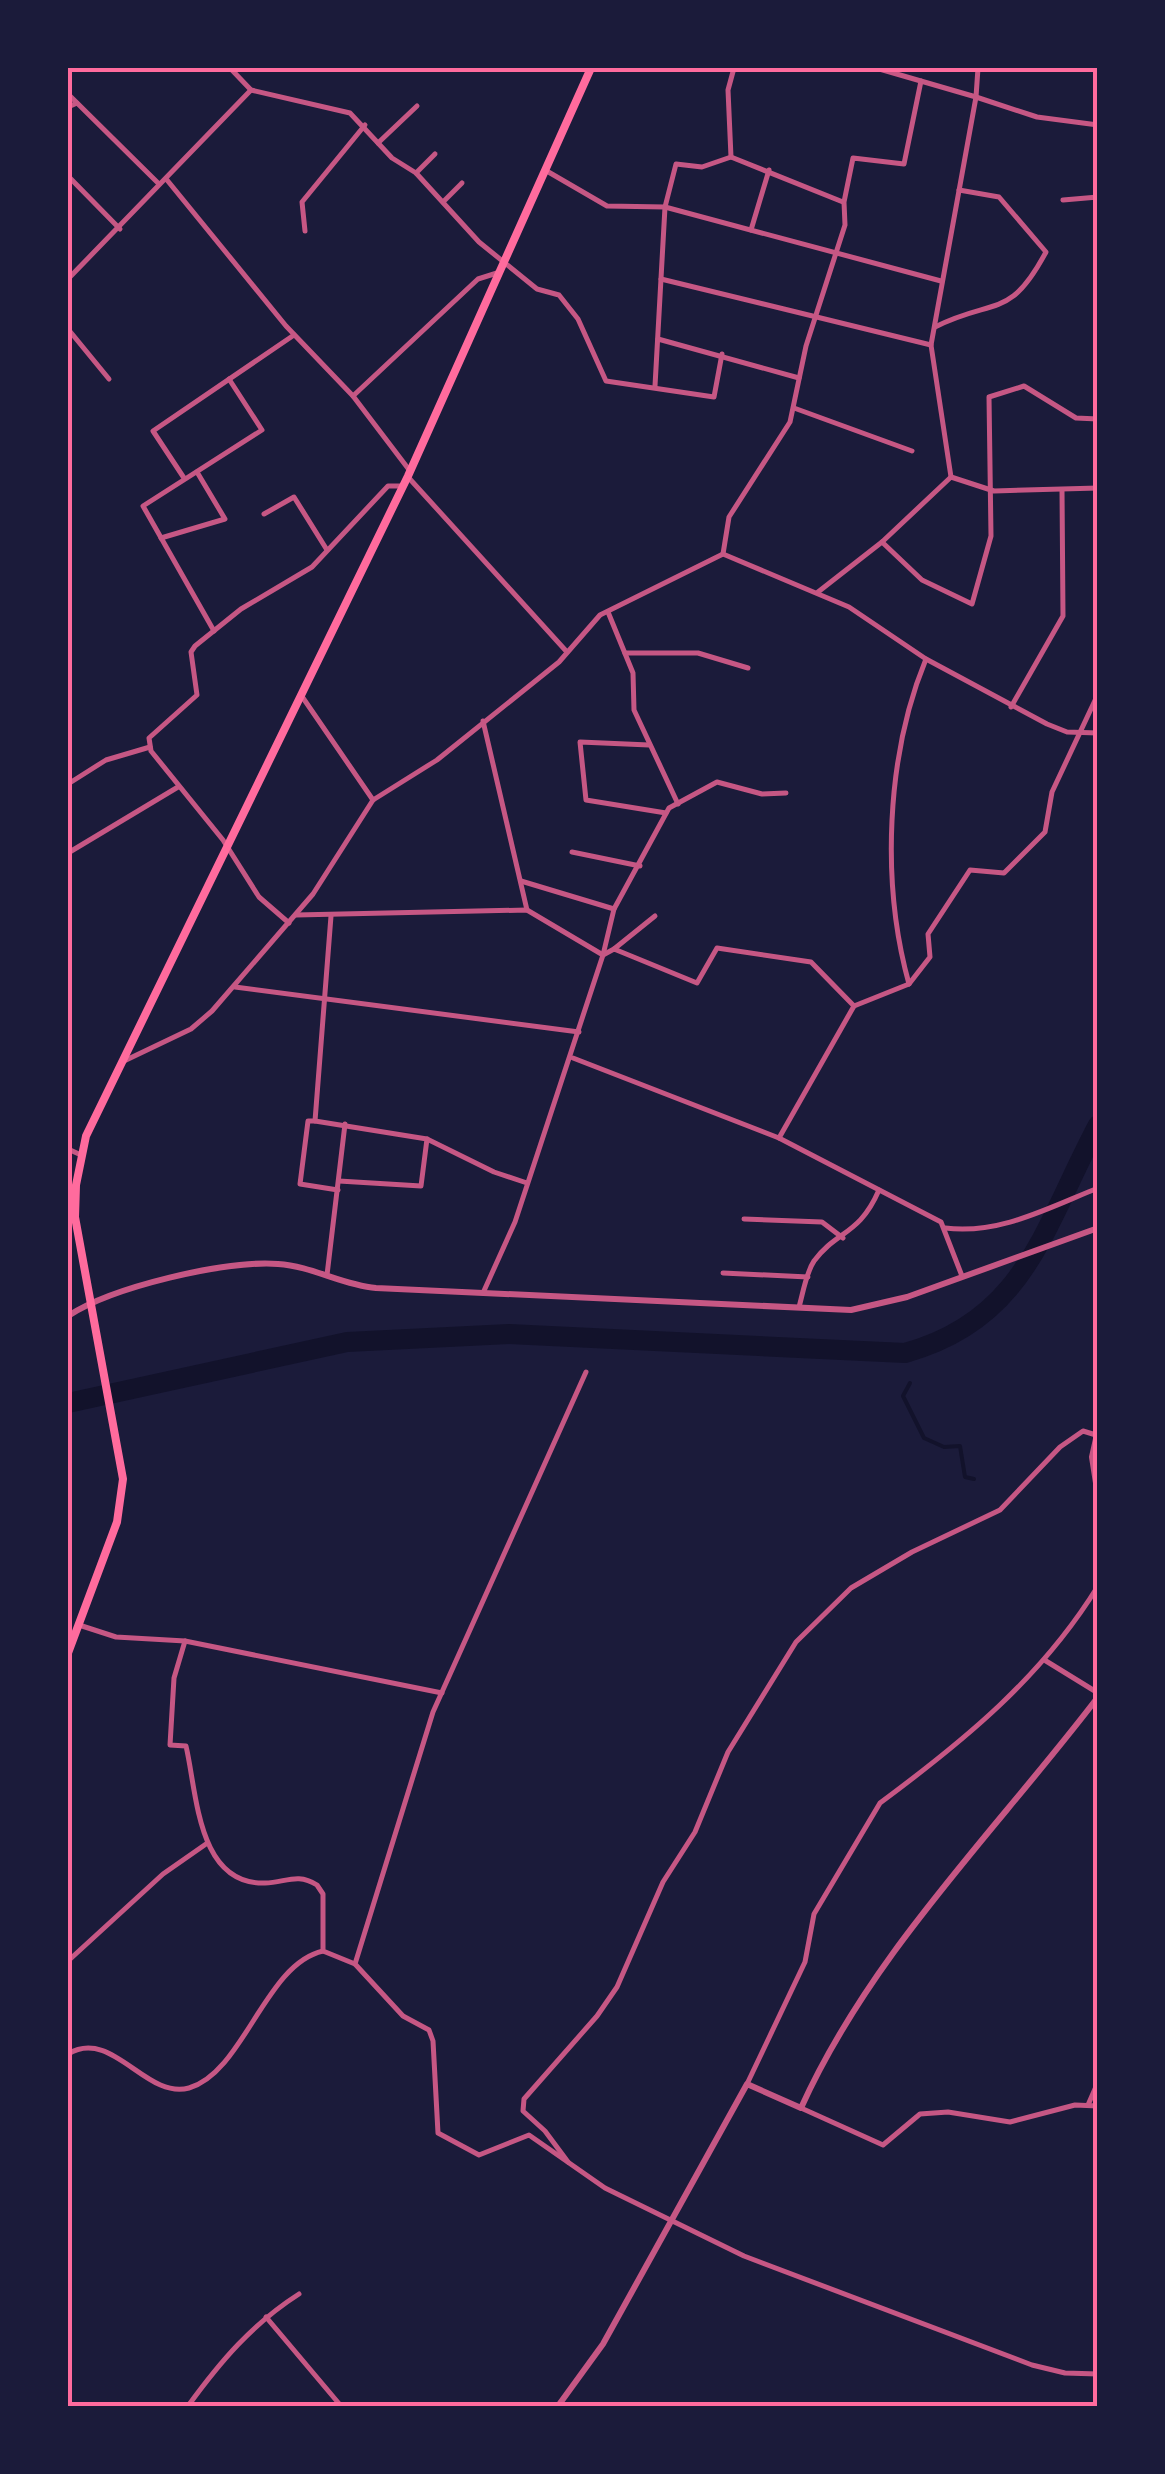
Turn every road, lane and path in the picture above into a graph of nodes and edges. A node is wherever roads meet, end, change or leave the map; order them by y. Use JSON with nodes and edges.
{"nodes":[{"id":1,"x":230,"y":68,"type":"edge"},
{"id":2,"x":592,"y":68,"type":"edge"},
{"id":3,"x":734,"y":68,"type":"edge"},
{"id":4,"x":876,"y":68,"type":"edge"},
{"id":5,"x":978,"y":68,"type":"edge"},
{"id":6,"x":921,"y":81,"type":"junction"},
{"id":7,"x":251,"y":90,"type":"junction"},
{"id":8,"x":68,"y":94,"type":"edge"},
{"id":9,"x":976,"y":97,"type":"junction"},
{"id":10,"x":77,"y":104,"type":"junction"},
{"id":11,"x":417,"y":106,"type":"dead end"},
{"id":12,"x":68,"y":107,"type":"edge"},
{"id":13,"x":365,"y":125,"type":"junction"},
{"id":14,"x":1098,"y":125,"type":"edge"},
{"id":15,"x":378,"y":143,"type":"junction"},
{"id":16,"x":435,"y":154,"type":"dead end"},
{"id":17,"x":731,"y":156,"type":"junction"},
{"id":18,"x":546,"y":170,"type":"junction"},
{"id":19,"x":769,"y":170,"type":"junction"},
{"id":20,"x":416,"y":173,"type":"junction"},
{"id":21,"x":68,"y":176,"type":"edge"},
{"id":22,"x":167,"y":180,"type":"junction"},
{"id":23,"x":462,"y":183,"type":"dead end"},
{"id":24,"x":159,"y":184,"type":"junction"},
{"id":25,"x":958,"y":190,"type":"junction"},
{"id":26,"x":1098,"y":196,"type":"edge"},
{"id":27,"x":1063,"y":200,"type":"dead end"},
{"id":28,"x":443,"y":202,"type":"junction"},
{"id":29,"x":844,"y":202,"type":"junction"},
{"id":30,"x":665,"y":207,"type":"junction"},
{"id":31,"x":120,"y":229,"type":"junction"},
{"id":32,"x":752,"y":230,"type":"junction"},
{"id":33,"x":306,"y":232,"type":"dead end"},
{"id":34,"x":836,"y":254,"type":"junction"},
{"id":35,"x":505,"y":260,"type":"junction"},
{"id":36,"x":499,"y":274,"type":"junction"},
{"id":37,"x":661,"y":278,"type":"junction"},
{"id":38,"x":68,"y":279,"type":"edge"},
{"id":39,"x":941,"y":280,"type":"junction"},
{"id":40,"x":814,"y":319,"type":"junction"},
{"id":41,"x":935,"y":327,"type":"junction"},
{"id":42,"x":68,"y":329,"type":"edge"},
{"id":43,"x":294,"y":334,"type":"junction"},
{"id":44,"x":658,"y":340,"type":"junction"},
{"id":45,"x":932,"y":344,"type":"junction"},
{"id":46,"x":722,"y":354,"type":"junction"},
{"id":47,"x":798,"y":378,"type":"junction"},
{"id":48,"x":109,"y":379,"type":"dead end"},
{"id":49,"x":229,"y":379,"type":"junction"},
{"id":50,"x":655,"y":386,"type":"junction"},
{"id":51,"x":353,"y":396,"type":"junction"},
{"id":52,"x":794,"y":408,"type":"junction"},
{"id":53,"x":1098,"y":420,"type":"edge"},
{"id":54,"x":912,"y":451,"type":"dead end"},
{"id":55,"x":196,"y":472,"type":"junction"},
{"id":56,"x":409,"y":473,"type":"junction"},
{"id":57,"x":950,"y":477,"type":"junction"},
{"id":58,"x":184,"y":479,"type":"junction"},
{"id":59,"x":403,"y":486,"type":"junction"},
{"id":60,"x":1098,"y":488,"type":"edge"},
{"id":61,"x":1062,"y":490,"type":"junction"},
{"id":62,"x":994,"y":491,"type":"junction"},
{"id":63,"x":264,"y":514,"type":"dead end"},
{"id":64,"x":160,"y":538,"type":"junction"},
{"id":65,"x":882,"y":542,"type":"junction"},
{"id":66,"x":327,"y":550,"type":"junction"},
{"id":67,"x":723,"y":554,"type":"junction"},
{"id":68,"x":818,"y":592,"type":"junction"},
{"id":69,"x":608,"y":612,"type":"junction"},
{"id":70,"x":214,"y":631,"type":"junction"},
{"id":71,"x":732,"y":651,"type":"dead end"},
{"id":72,"x":568,"y":652,"type":"junction"},
{"id":73,"x":625,"y":654,"type":"junction"},
{"id":74,"x":926,"y":659,"type":"junction"},
{"id":75,"x":730,"y":662,"type":"junction"},
{"id":76,"x":748,"y":668,"type":"dead end"},
{"id":77,"x":300,"y":694,"type":"junction"},
{"id":78,"x":1098,"y":694,"type":"edge"},
{"id":79,"x":1011,"y":707,"type":"junction"},
{"id":80,"x":483,"y":721,"type":"junction"},
{"id":81,"x":1082,"y":732,"type":"junction"},
{"id":82,"x":1098,"y":734,"type":"edge"},
{"id":83,"x":649,"y":745,"type":"junction"},
{"id":84,"x":150,"y":747,"type":"junction"},
{"id":85,"x":69,"y":780,"type":"edge"},
{"id":86,"x":178,"y":787,"type":"junction"},
{"id":87,"x":786,"y":792,"type":"dead end"},
{"id":88,"x":374,"y":800,"type":"junction"},
{"id":89,"x":678,"y":804,"type":"junction"},
{"id":90,"x":666,"y":813,"type":"junction"},
{"id":91,"x":226,"y":847,"type":"junction"},
{"id":92,"x":572,"y":852,"type":"dead end"},
{"id":93,"x":68,"y":853,"type":"edge"},
{"id":94,"x":640,"y":866,"type":"junction"},
{"id":95,"x":521,"y":881,"type":"junction"},
{"id":96,"x":614,"y":909,"type":"junction"},
{"id":97,"x":527,"y":910,"type":"junction"},
{"id":98,"x":296,"y":915,"type":"junction"},
{"id":99,"x":331,"y":916,"type":"junction"},
{"id":100,"x":655,"y":916,"type":"dead end"},
{"id":101,"x":289,"y":922,"type":"junction"},
{"id":102,"x":614,"y":949,"type":"junction"},
{"id":103,"x":603,"y":955,"type":"junction"},
{"id":104,"x":909,"y":984,"type":"junction"},
{"id":105,"x":235,"y":987,"type":"junction"},
{"id":106,"x":328,"y":998,"type":"junction"},
{"id":107,"x":854,"y":1006,"type":"junction"},
{"id":108,"x":579,"y":1032,"type":"junction"},
{"id":109,"x":572,"y":1058,"type":"junction"},
{"id":110,"x":120,"y":1062,"type":"junction"},
{"id":111,"x":314,"y":1121,"type":"junction"},
{"id":112,"x":344,"y":1124,"type":"junction"},
{"id":113,"x":779,"y":1138,"type":"junction"},
{"id":114,"x":427,"y":1139,"type":"junction"},
{"id":115,"x":68,"y":1149,"type":"edge"},
{"id":116,"x":81,"y":1155,"type":"junction"},
{"id":117,"x":339,"y":1181,"type":"junction"},
{"id":118,"x":528,"y":1183,"type":"junction"},
{"id":119,"x":1098,"y":1188,"type":"edge"},
{"id":120,"x":338,"y":1190,"type":"junction"},
{"id":121,"x":879,"y":1190,"type":"junction"},
{"id":122,"x":744,"y":1219,"type":"dead end"},
{"id":123,"x":945,"y":1228,"type":"junction"},
{"id":124,"x":1098,"y":1228,"type":"edge"},
{"id":125,"x":842,"y":1238,"type":"junction"},
{"id":126,"x":79,"y":1239,"type":"junction"},
{"id":127,"x":68,"y":1242,"type":"edge"},
{"id":128,"x":723,"y":1273,"type":"dead end"},
{"id":129,"x":962,"y":1276,"type":"junction"},
{"id":130,"x":327,"y":1277,"type":"junction"},
{"id":131,"x":808,"y":1278,"type":"junction"},
{"id":132,"x":484,"y":1293,"type":"junction"},
{"id":133,"x":91,"y":1301,"type":"junction"},
{"id":134,"x":799,"y":1309,"type":"junction"},
{"id":135,"x":68,"y":1316,"type":"edge"},
{"id":136,"x":586,"y":1372,"type":"dead end"},
{"id":137,"x":1097,"y":1433,"type":"edge"},
{"id":138,"x":1098,"y":1496,"type":"edge"},
{"id":139,"x":1098,"y":1586,"type":"edge"},
{"id":140,"x":79,"y":1624,"type":"junction"},
{"id":141,"x":184,"y":1640,"type":"junction"},
{"id":142,"x":70,"y":1643,"type":"edge"},
{"id":143,"x":68,"y":1652,"type":"edge"},
{"id":144,"x":1046,"y":1661,"type":"junction"},
{"id":145,"x":442,"y":1693,"type":"junction"},
{"id":146,"x":1098,"y":1695,"type":"edge"},
{"id":147,"x":206,"y":1844,"type":"junction"},
{"id":148,"x":323,"y":1950,"type":"junction"},
{"id":149,"x":68,"y":1962,"type":"edge"},
{"id":150,"x":354,"y":1964,"type":"junction"},
{"id":151,"x":68,"y":2054,"type":"edge"},
{"id":152,"x":1098,"y":2082,"type":"edge"},
{"id":153,"x":747,"y":2084,"type":"junction"},
{"id":154,"x":1088,"y":2105,"type":"junction"},
{"id":155,"x":1098,"y":2106,"type":"edge"},
{"id":156,"x":801,"y":2108,"type":"junction"},
{"id":157,"x":572,"y":2168,"type":"junction"},
{"id":158,"x":674,"y":2222,"type":"junction"},
{"id":159,"x":299,"y":2294,"type":"dead end"},
{"id":160,"x":265,"y":2316,"type":"junction"},
{"id":161,"x":1098,"y":2374,"type":"edge"},
{"id":162,"x":188,"y":2406,"type":"edge"},
{"id":163,"x":341,"y":2406,"type":"edge"},
{"id":164,"x":558,"y":2406,"type":"edge"}],
"edges":[{"from":1,"to":7,"type":"street"},
{"from":2,"to":18,"type":"main road"},
{"from":3,"to":17,"type":"street"},
{"from":4,"to":6,"type":"street"},
{"from":5,"to":9,"type":"street"},
{"from":6,"to":9,"type":"street"},
{"from":6,"to":29,"type":"street"},
{"from":7,"to":13,"type":"street"},
{"from":7,"to":22,"type":"street"},
{"from":8,"to":10,"type":"street"},
{"from":9,"to":14,"type":"street"},
{"from":9,"to":25,"type":"street"},
{"from":10,"to":12,"type":"street"},
{"from":10,"to":24,"type":"street"},
{"from":11,"to":15,"type":"street"},
{"from":13,"to":15,"type":"street"},
{"from":13,"to":33,"type":"street"},
{"from":15,"to":20,"type":"street"},
{"from":16,"to":20,"type":"street"},
{"from":17,"to":19,"type":"street"},
{"from":17,"to":30,"type":"street"},
{"from":18,"to":30,"type":"street"},
{"from":18,"to":35,"type":"main road"},
{"from":19,"to":29,"type":"street"},
{"from":19,"to":32,"type":"street"},
{"from":20,"to":28,"type":"street"},
{"from":21,"to":31,"type":"street"},
{"from":22,"to":24,"type":"street"},
{"from":22,"to":43,"type":"street"},
{"from":23,"to":28,"type":"street"},
{"from":24,"to":31,"type":"street"},
{"from":25,"to":39,"type":"street"},
{"from":25,"to":41,"type":"street"},
{"from":26,"to":27,"type":"street"},
{"from":28,"to":35,"type":"street"},
{"from":29,"to":34,"type":"street"},
{"from":30,"to":32,"type":"street"},
{"from":30,"to":37,"type":"street"},
{"from":31,"to":38,"type":"street"},
{"from":32,"to":34,"type":"street"},
{"from":34,"to":39,"type":"street"},
{"from":34,"to":40,"type":"street"},
{"from":35,"to":36,"type":"main road"},
{"from":35,"to":50,"type":"street"},
{"from":36,"to":51,"type":"street"},
{"from":36,"to":56,"type":"main road"},
{"from":37,"to":40,"type":"street"},
{"from":37,"to":44,"type":"street"},
{"from":39,"to":41,"type":"street"},
{"from":40,"to":45,"type":"street"},
{"from":40,"to":47,"type":"street"},
{"from":41,"to":45,"type":"street"},
{"from":42,"to":48,"type":"street"},
{"from":43,"to":49,"type":"street"},
{"from":43,"to":51,"type":"street"},
{"from":44,"to":46,"type":"street"},
{"from":44,"to":50,"type":"street"},
{"from":45,"to":57,"type":"street"},
{"from":46,"to":47,"type":"street"},
{"from":46,"to":50,"type":"street"},
{"from":47,"to":52,"type":"street"},
{"from":49,"to":55,"type":"street"},
{"from":49,"to":58,"type":"street"},
{"from":51,"to":56,"type":"street"},
{"from":52,"to":54,"type":"street"},
{"from":52,"to":67,"type":"street"},
{"from":53,"to":62,"type":"street"},
{"from":55,"to":58,"type":"street"},
{"from":55,"to":64,"type":"street"},
{"from":56,"to":59,"type":"main road"},
{"from":56,"to":72,"type":"street"},
{"from":57,"to":62,"type":"street"},
{"from":57,"to":65,"type":"street"},
{"from":58,"to":64,"type":"street"},
{"from":59,"to":66,"type":"street"},
{"from":59,"to":77,"type":"main road"},
{"from":60,"to":61,"type":"street"},
{"from":61,"to":62,"type":"street"},
{"from":61,"to":79,"type":"street"},
{"from":62,"to":65,"type":"street"},
{"from":63,"to":66,"type":"street"},
{"from":64,"to":70,"type":"street"},
{"from":65,"to":68,"type":"street"},
{"from":66,"to":70,"type":"street"},
{"from":67,"to":68,"type":"street"},
{"from":67,"to":69,"type":"street"},
{"from":68,"to":74,"type":"street"},
{"from":69,"to":72,"type":"street"},
{"from":69,"to":73,"type":"street"},
{"from":70,"to":84,"type":"street"},
{"from":71,"to":75,"type":"street"},
{"from":72,"to":80,"type":"street"},
{"from":73,"to":75,"type":"street"},
{"from":73,"to":83,"type":"street"},
{"from":74,"to":79,"type":"street"},
{"from":74,"to":104,"type":"street"},
{"from":75,"to":76,"type":"street"},
{"from":77,"to":88,"type":"street"},
{"from":77,"to":91,"type":"main road"},
{"from":78,"to":81,"type":"street"},
{"from":79,"to":81,"type":"street"},
{"from":80,"to":88,"type":"street"},
{"from":80,"to":95,"type":"street"},
{"from":81,"to":82,"type":"street"},
{"from":81,"to":104,"type":"street"},
{"from":83,"to":89,"type":"street"},
{"from":83,"to":90,"type":"street"},
{"from":84,"to":85,"type":"street"},
{"from":84,"to":86,"type":"street"},
{"from":86,"to":91,"type":"street"},
{"from":86,"to":93,"type":"street"},
{"from":87,"to":89,"type":"street"},
{"from":88,"to":98,"type":"street"},
{"from":89,"to":90,"type":"street"},
{"from":90,"to":94,"type":"street"},
{"from":91,"to":101,"type":"street"},
{"from":91,"to":110,"type":"main road"},
{"from":92,"to":94,"type":"street"},
{"from":94,"to":96,"type":"street"},
{"from":95,"to":96,"type":"street"},
{"from":95,"to":97,"type":"street"},
{"from":96,"to":103,"type":"street"},
{"from":97,"to":99,"type":"street"},
{"from":97,"to":103,"type":"street"},
{"from":98,"to":99,"type":"street"},
{"from":98,"to":101,"type":"street"},
{"from":99,"to":106,"type":"street"},
{"from":100,"to":102,"type":"street"},
{"from":101,"to":105,"type":"street"},
{"from":102,"to":103,"type":"street"},
{"from":102,"to":107,"type":"street"},
{"from":103,"to":108,"type":"street"},
{"from":104,"to":107,"type":"street"},
{"from":105,"to":106,"type":"street"},
{"from":105,"to":110,"type":"street"},
{"from":106,"to":108,"type":"street"},
{"from":106,"to":111,"type":"street"},
{"from":107,"to":113,"type":"street"},
{"from":108,"to":109,"type":"street"},
{"from":109,"to":113,"type":"street"},
{"from":109,"to":118,"type":"street"},
{"from":110,"to":116,"type":"main road"},
{"from":111,"to":112,"type":"street"},
{"from":111,"to":120,"type":"street"},
{"from":112,"to":114,"type":"street"},
{"from":112,"to":117,"type":"street"},
{"from":113,"to":121,"type":"street"},
{"from":114,"to":117,"type":"street"},
{"from":114,"to":118,"type":"street"},
{"from":115,"to":116,"type":"street"},
{"from":116,"to":126,"type":"main road"},
{"from":117,"to":120,"type":"street"},
{"from":118,"to":132,"type":"street"},
{"from":119,"to":123,"type":"street"},
{"from":120,"to":130,"type":"street"},
{"from":121,"to":123,"type":"street"},
{"from":121,"to":125,"type":"street"},
{"from":122,"to":125,"type":"street"},
{"from":123,"to":129,"type":"street"},
{"from":124,"to":129,"type":"street"},
{"from":125,"to":131,"type":"street"},
{"from":126,"to":127,"type":"street"},
{"from":126,"to":133,"type":"main road"},
{"from":128,"to":131,"type":"street"},
{"from":129,"to":134,"type":"street"},
{"from":130,"to":132,"type":"street"},
{"from":130,"to":133,"type":"street"},
{"from":131,"to":134,"type":"street"},
{"from":132,"to":134,"type":"street"},
{"from":133,"to":135,"type":"street"},
{"from":133,"to":140,"type":"main road"},
{"from":136,"to":145,"type":"street"},
{"from":137,"to":138,"type":"street"},
{"from":137,"to":157,"type":"street"},
{"from":139,"to":144,"type":"street"},
{"from":140,"to":141,"type":"street"},
{"from":140,"to":142,"type":"main road"},
{"from":141,"to":145,"type":"street"},
{"from":141,"to":147,"type":"street"},
{"from":142,"to":143,"type":"main road"},
{"from":144,"to":146,"type":"street"},
{"from":144,"to":153,"type":"street"},
{"from":145,"to":150,"type":"street"},
{"from":146,"to":156,"type":"street"},
{"from":147,"to":148,"type":"street"},
{"from":147,"to":149,"type":"street"},
{"from":148,"to":150,"type":"street"},
{"from":148,"to":151,"type":"street"},
{"from":150,"to":157,"type":"street"},
{"from":152,"to":154,"type":"street"},
{"from":153,"to":156,"type":"street"},
{"from":153,"to":158,"type":"street"},
{"from":154,"to":155,"type":"street"},
{"from":154,"to":156,"type":"street"},
{"from":157,"to":158,"type":"street"},
{"from":158,"to":161,"type":"street"},
{"from":158,"to":164,"type":"street"},
{"from":159,"to":160,"type":"street"},
{"from":160,"to":162,"type":"street"},
{"from":160,"to":163,"type":"street"}]}
